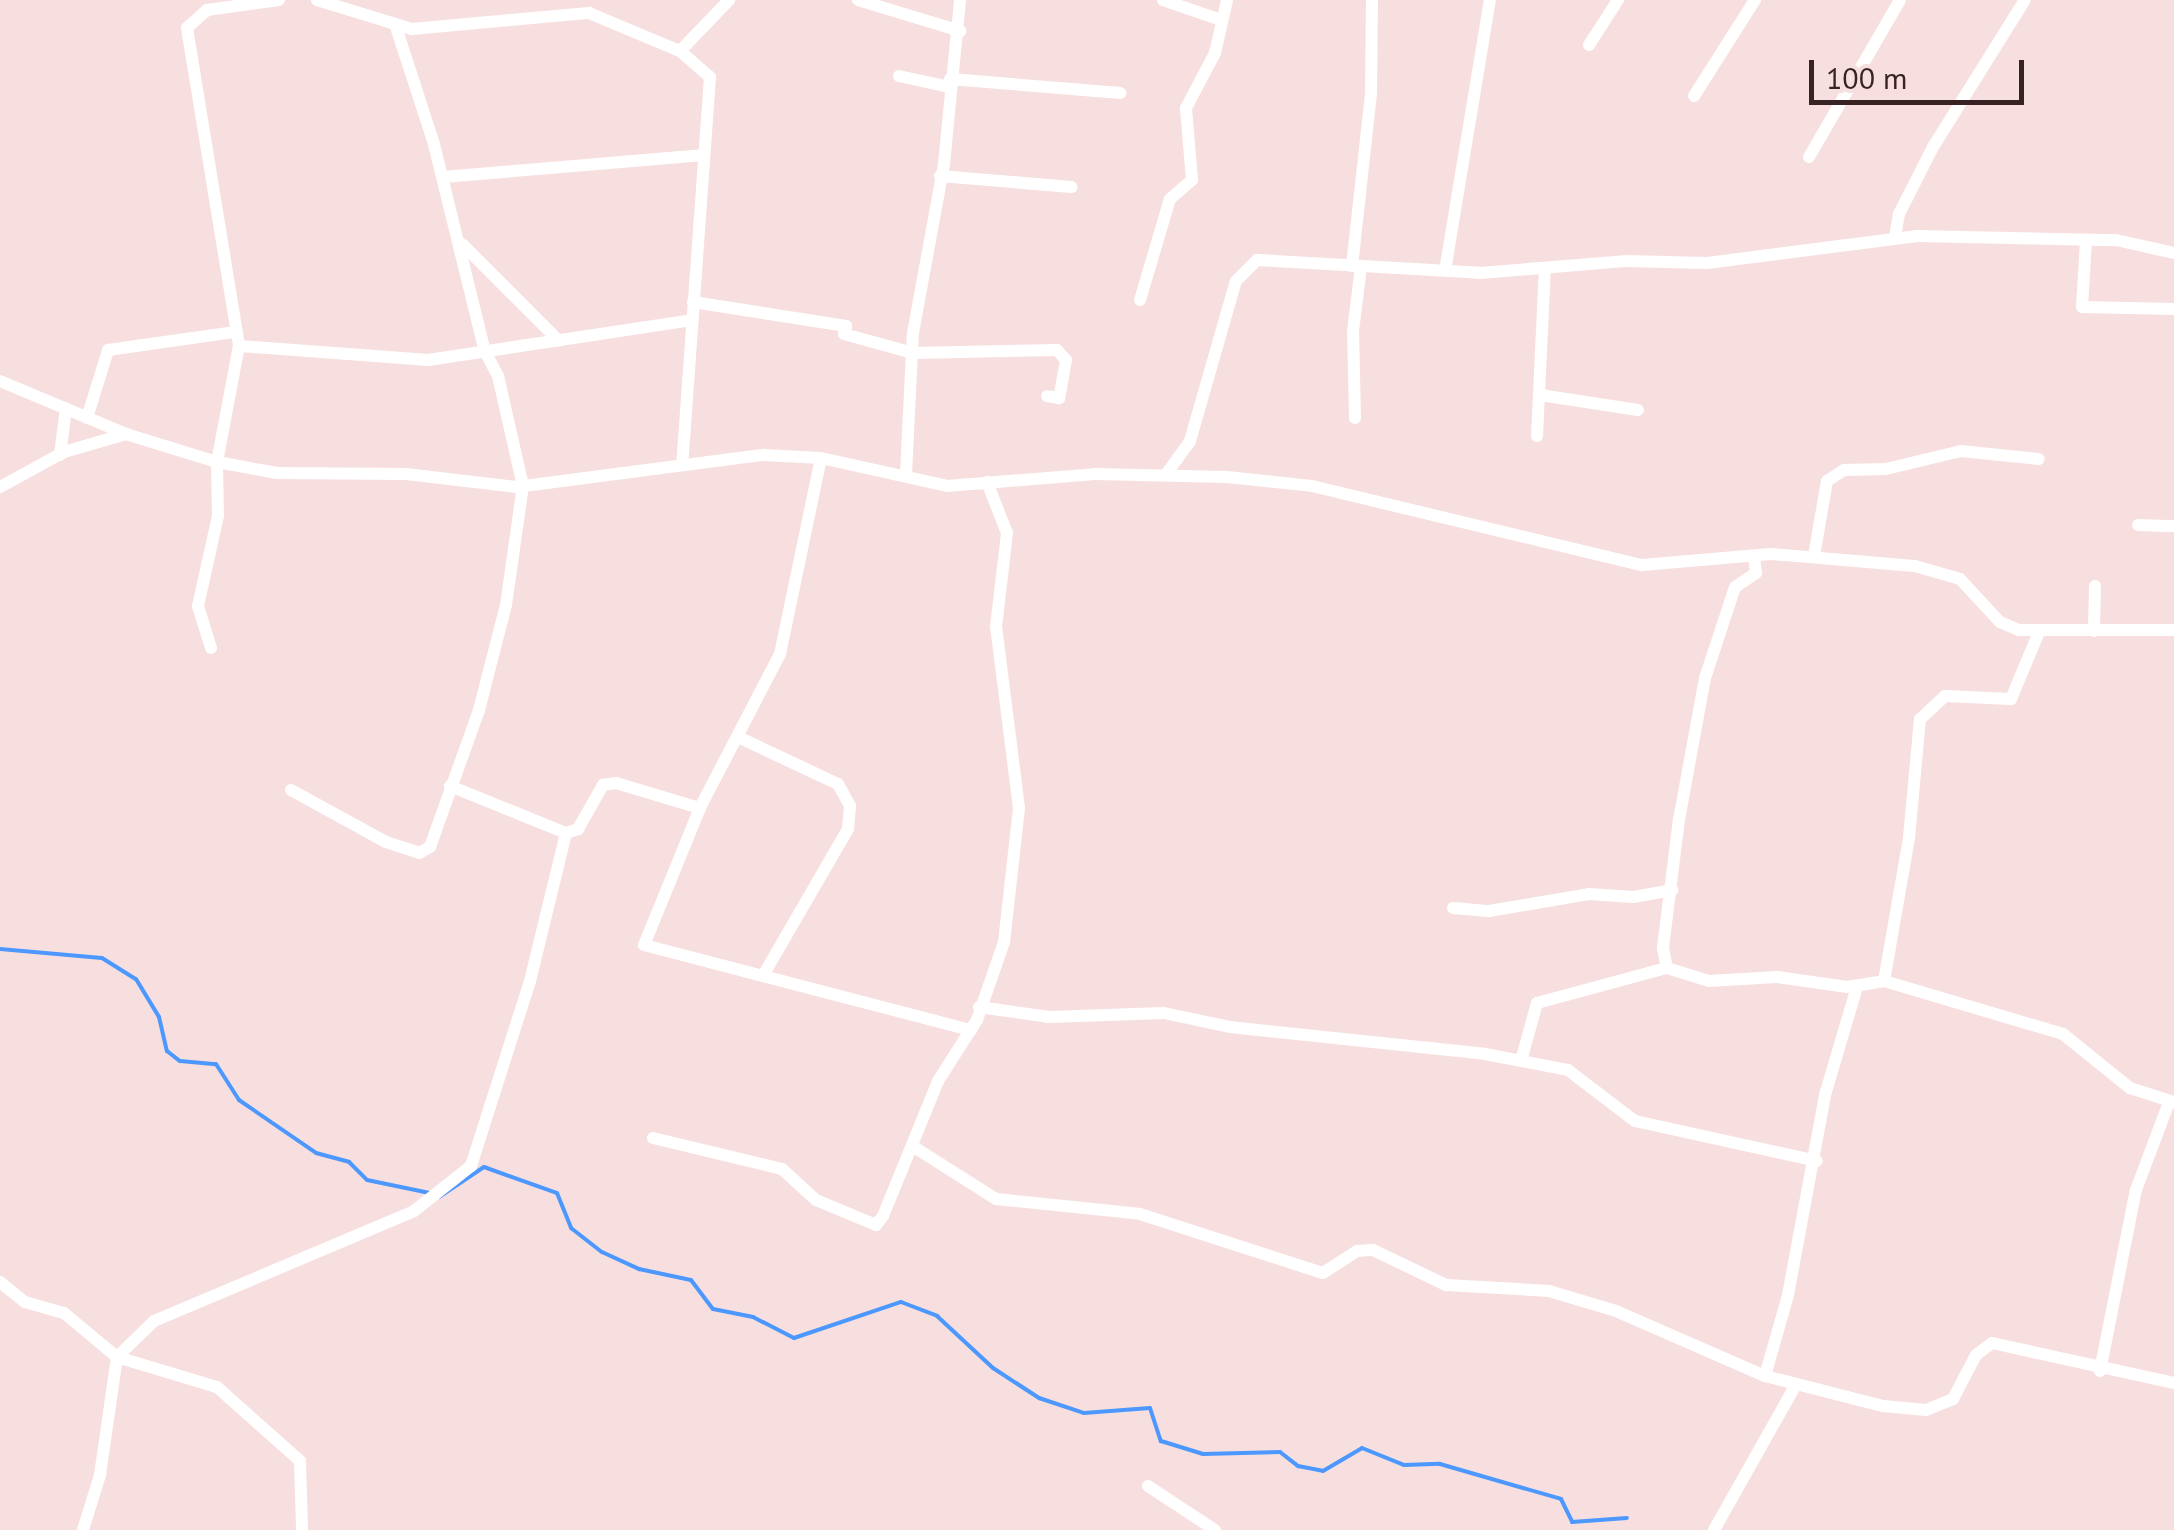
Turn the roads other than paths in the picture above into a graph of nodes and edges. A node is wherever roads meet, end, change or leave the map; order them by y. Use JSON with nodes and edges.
{"nodes":[{"id":1,"x":278,"y":0,"type":"edge"},
{"id":2,"x":317,"y":0,"type":"edge"},
{"id":3,"x":729,"y":0,"type":"edge"},
{"id":4,"x":858,"y":0,"type":"edge"},
{"id":5,"x":960,"y":0,"type":"edge"},
{"id":6,"x":1163,"y":0,"type":"edge"},
{"id":7,"x":1227,"y":0,"type":"edge"},
{"id":8,"x":1372,"y":0,"type":"edge"},
{"id":9,"x":1490,"y":0,"type":"edge"},
{"id":10,"x":1618,"y":0,"type":"edge"},
{"id":11,"x":1755,"y":0,"type":"edge"},
{"id":12,"x":1900,"y":0,"type":"edge"},
{"id":13,"x":2025,"y":0,"type":"edge"},
{"id":14,"x":1221,"y":20,"type":"junction"},
{"id":15,"x":395,"y":24,"type":"junction"},
{"id":16,"x":960,"y":31,"type":"junction"},
{"id":17,"x":1590,"y":45,"type":"dead end"},
{"id":18,"x":680,"y":51,"type":"junction"},
{"id":19,"x":899,"y":76,"type":"dead end"},
{"id":20,"x":949,"y":83,"type":"junction"},
{"id":21,"x":1120,"y":93,"type":"dead end"},
{"id":22,"x":1694,"y":96,"type":"dead end"},
{"id":23,"x":704,"y":155,"type":"junction"},
{"id":24,"x":1809,"y":157,"type":"dead end"},
{"id":25,"x":940,"y":176,"type":"junction"},
{"id":26,"x":443,"y":177,"type":"junction"},
{"id":27,"x":1072,"y":187,"type":"dead end"},
{"id":28,"x":1895,"y":238,"type":"junction"},
{"id":29,"x":2086,"y":240,"type":"junction"},
{"id":30,"x":460,"y":242,"type":"junction"},
{"id":31,"x":2174,"y":253,"type":"edge"},
{"id":32,"x":1356,"y":266,"type":"junction"},
{"id":33,"x":1545,"y":268,"type":"junction"},
{"id":34,"x":1446,"y":271,"type":"junction"},
{"id":35,"x":1140,"y":300,"type":"dead end"},
{"id":36,"x":693,"y":302,"type":"junction"},
{"id":37,"x":2174,"y":309,"type":"edge"},
{"id":38,"x":692,"y":320,"type":"junction"},
{"id":39,"x":237,"y":339,"type":"junction"},
{"id":40,"x":559,"y":341,"type":"junction"},
{"id":41,"x":485,"y":352,"type":"junction"},
{"id":42,"x":914,"y":352,"type":"junction"},
{"id":43,"x":0,"y":381,"type":"edge"},
{"id":44,"x":1540,"y":395,"type":"junction"},
{"id":45,"x":1047,"y":396,"type":"dead end"},
{"id":46,"x":66,"y":408,"type":"junction"},
{"id":47,"x":1638,"y":410,"type":"dead end"},
{"id":48,"x":87,"y":418,"type":"junction"},
{"id":49,"x":1355,"y":418,"type":"dead end"},
{"id":50,"x":126,"y":434,"type":"junction"},
{"id":51,"x":1537,"y":436,"type":"dead end"},
{"id":52,"x":60,"y":455,"type":"junction"},
{"id":53,"x":1184,"y":456,"type":"junction"},
{"id":54,"x":821,"y":458,"type":"junction"},
{"id":55,"x":2039,"y":459,"type":"dead end"},
{"id":56,"x":217,"y":462,"type":"junction"},
{"id":57,"x":682,"y":465,"type":"junction"},
{"id":58,"x":1167,"y":472,"type":"junction"},
{"id":59,"x":906,"y":474,"type":"junction"},
{"id":60,"x":1191,"y":478,"type":"junction"},
{"id":61,"x":987,"y":482,"type":"junction"},
{"id":62,"x":0,"y":486,"type":"edge"},
{"id":63,"x":523,"y":486,"type":"junction"},
{"id":64,"x":2138,"y":524,"type":"dead end"},
{"id":65,"x":2174,"y":526,"type":"edge"},
{"id":66,"x":1814,"y":556,"type":"junction"},
{"id":67,"x":1754,"y":557,"type":"junction"},
{"id":68,"x":2096,"y":586,"type":"dead end"},
{"id":69,"x":2174,"y":630,"type":"edge"},
{"id":70,"x":2039,"y":632,"type":"junction"},
{"id":71,"x":2094,"y":632,"type":"junction"},
{"id":72,"x":211,"y":648,"type":"dead end"},
{"id":73,"x":738,"y":737,"type":"junction"},
{"id":74,"x":450,"y":786,"type":"junction"},
{"id":75,"x":291,"y":790,"type":"dead end"},
{"id":76,"x":700,"y":808,"type":"junction"},
{"id":77,"x":566,"y":834,"type":"junction"},
{"id":78,"x":1672,"y":890,"type":"junction"},
{"id":79,"x":1453,"y":908,"type":"dead end"},
{"id":80,"x":1667,"y":968,"type":"junction"},
{"id":81,"x":764,"y":974,"type":"junction"},
{"id":82,"x":1884,"y":981,"type":"junction"},
{"id":83,"x":1857,"y":986,"type":"junction"},
{"id":84,"x":979,"y":1007,"type":"junction"},
{"id":85,"x":971,"y":1030,"type":"junction"},
{"id":86,"x":1521,"y":1061,"type":"junction"},
{"id":87,"x":2172,"y":1102,"type":"edge"},
{"id":88,"x":653,"y":1138,"type":"dead end"},
{"id":89,"x":914,"y":1147,"type":"junction"},
{"id":90,"x":1817,"y":1161,"type":"junction"},
{"id":91,"x":0,"y":1282,"type":"edge"},
{"id":92,"x":117,"y":1357,"type":"junction"},
{"id":93,"x":2100,"y":1371,"type":"junction"},
{"id":94,"x":1765,"y":1376,"type":"junction"},
{"id":95,"x":2174,"y":1383,"type":"edge"},
{"id":96,"x":1794,"y":1386,"type":"junction"},
{"id":97,"x":1148,"y":1486,"type":"dead end"},
{"id":98,"x":83,"y":1530,"type":"edge"},
{"id":99,"x":302,"y":1530,"type":"edge"},
{"id":100,"x":1214,"y":1530,"type":"edge"},
{"id":101,"x":1714,"y":1530,"type":"edge"}],
"edges":[{"from":1,"to":39,"type":"street"},
{"from":2,"to":15,"type":"street"},
{"from":3,"to":18,"type":"street"},
{"from":4,"to":16,"type":"street"},
{"from":5,"to":16,"type":"street"},
{"from":6,"to":14,"type":"street"},
{"from":7,"to":14,"type":"street"},
{"from":8,"to":32,"type":"street"},
{"from":9,"to":34,"type":"street"},
{"from":10,"to":17,"type":"street"},
{"from":11,"to":22,"type":"street"},
{"from":12,"to":24,"type":"street"},
{"from":13,"to":28,"type":"street"},
{"from":14,"to":35,"type":"street"},
{"from":15,"to":18,"type":"street"},
{"from":15,"to":26,"type":"street"},
{"from":16,"to":20,"type":"street"},
{"from":18,"to":23,"type":"street"},
{"from":19,"to":20,"type":"street"},
{"from":20,"to":21,"type":"street"},
{"from":20,"to":25,"type":"street"},
{"from":23,"to":26,"type":"street"},
{"from":23,"to":36,"type":"street"},
{"from":25,"to":27,"type":"street"},
{"from":25,"to":42,"type":"street"},
{"from":26,"to":30,"type":"street"},
{"from":28,"to":29,"type":"street"},
{"from":28,"to":33,"type":"street"},
{"from":29,"to":31,"type":"street"},
{"from":29,"to":37,"type":"street"},
{"from":30,"to":40,"type":"street"},
{"from":30,"to":41,"type":"street"},
{"from":32,"to":34,"type":"street"},
{"from":32,"to":49,"type":"street"},
{"from":32,"to":53,"type":"street"},
{"from":33,"to":34,"type":"street"},
{"from":33,"to":44,"type":"street"},
{"from":36,"to":38,"type":"street"},
{"from":36,"to":42,"type":"street"},
{"from":38,"to":40,"type":"street"},
{"from":38,"to":57,"type":"street"},
{"from":39,"to":41,"type":"street"},
{"from":39,"to":48,"type":"street"},
{"from":39,"to":56,"type":"street"},
{"from":40,"to":41,"type":"street"},
{"from":41,"to":63,"type":"street"},
{"from":42,"to":45,"type":"street"},
{"from":42,"to":59,"type":"street"},
{"from":43,"to":46,"type":"street"},
{"from":44,"to":47,"type":"street"},
{"from":44,"to":51,"type":"street"},
{"from":46,"to":48,"type":"street"},
{"from":46,"to":52,"type":"street"},
{"from":48,"to":50,"type":"street"},
{"from":50,"to":52,"type":"street"},
{"from":50,"to":56,"type":"street"},
{"from":52,"to":62,"type":"street"},
{"from":53,"to":58,"type":"street"},
{"from":53,"to":60,"type":"street"},
{"from":54,"to":57,"type":"street"},
{"from":54,"to":59,"type":"street"},
{"from":54,"to":73,"type":"street"},
{"from":55,"to":66,"type":"street"},
{"from":56,"to":63,"type":"street"},
{"from":56,"to":72,"type":"street"},
{"from":57,"to":63,"type":"street"},
{"from":58,"to":60,"type":"street"},
{"from":58,"to":61,"type":"street"},
{"from":59,"to":61,"type":"street"},
{"from":60,"to":67,"type":"street"},
{"from":61,"to":84,"type":"street"},
{"from":63,"to":74,"type":"street"},
{"from":64,"to":65,"type":"street"},
{"from":66,"to":67,"type":"street"},
{"from":66,"to":70,"type":"street"},
{"from":67,"to":78,"type":"street"},
{"from":68,"to":71,"type":"street"},
{"from":69,"to":71,"type":"street"},
{"from":70,"to":71,"type":"street"},
{"from":70,"to":82,"type":"street"},
{"from":73,"to":76,"type":"street"},
{"from":73,"to":81,"type":"street"},
{"from":74,"to":75,"type":"street"},
{"from":74,"to":77,"type":"street"},
{"from":76,"to":77,"type":"street"},
{"from":76,"to":81,"type":"street"},
{"from":77,"to":92,"type":"street"},
{"from":78,"to":79,"type":"street"},
{"from":78,"to":80,"type":"street"},
{"from":80,"to":83,"type":"street"},
{"from":80,"to":86,"type":"street"},
{"from":81,"to":85,"type":"street"},
{"from":82,"to":83,"type":"street"},
{"from":82,"to":87,"type":"street"},
{"from":83,"to":90,"type":"street"},
{"from":84,"to":85,"type":"street"},
{"from":84,"to":86,"type":"street"},
{"from":85,"to":89,"type":"street"},
{"from":86,"to":90,"type":"street"},
{"from":87,"to":93,"type":"street"},
{"from":88,"to":89,"type":"street"},
{"from":89,"to":94,"type":"street"},
{"from":90,"to":94,"type":"street"},
{"from":91,"to":92,"type":"street"},
{"from":92,"to":98,"type":"street"},
{"from":92,"to":99,"type":"street"},
{"from":93,"to":95,"type":"street"},
{"from":93,"to":96,"type":"street"},
{"from":94,"to":96,"type":"street"},
{"from":96,"to":101,"type":"street"},
{"from":97,"to":100,"type":"street"}]}
